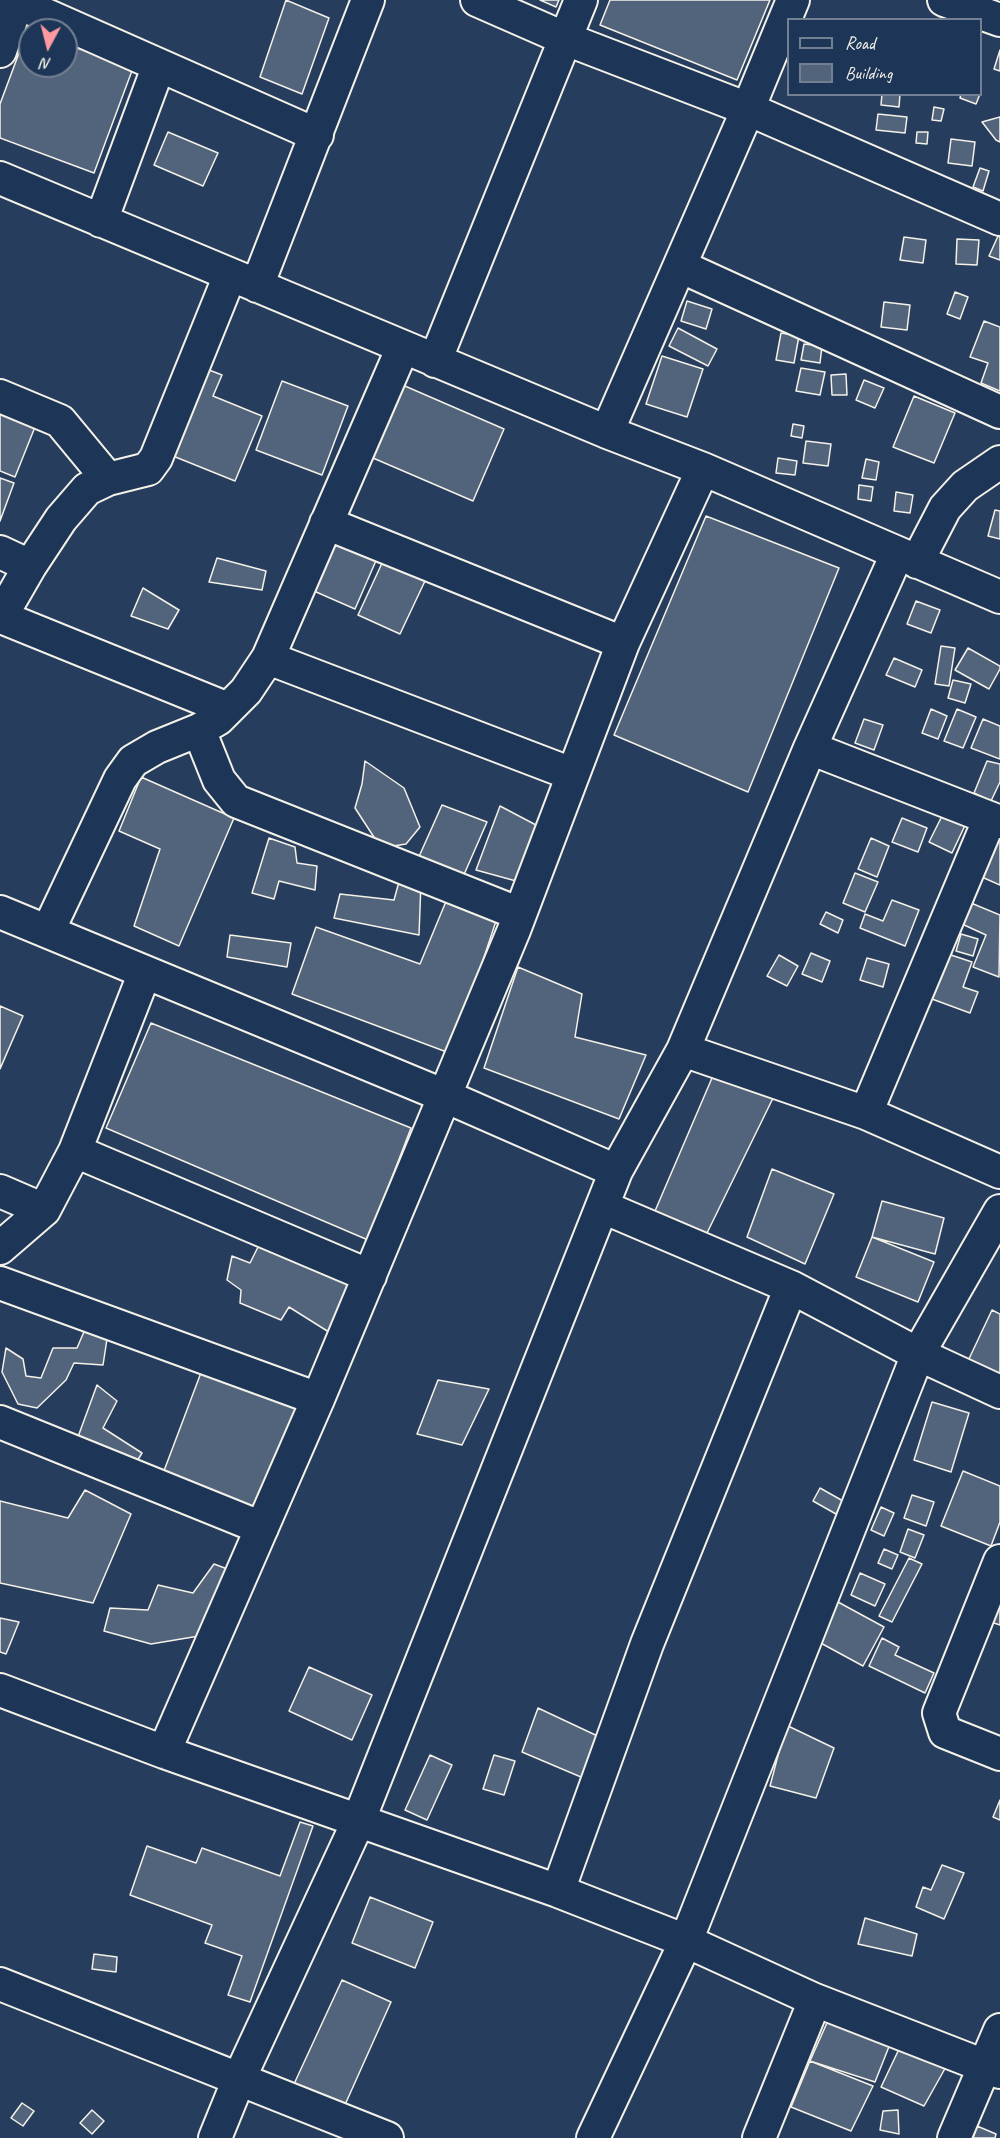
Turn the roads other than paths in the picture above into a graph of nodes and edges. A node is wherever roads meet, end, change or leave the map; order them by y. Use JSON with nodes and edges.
{"nodes":[{"id":1,"x":368,"y":0,"type":"edge"},
{"id":2,"x":477,"y":0,"type":"edge"},
{"id":3,"x":581,"y":0,"type":"edge"},
{"id":4,"x":793,"y":0,"type":"edge"},
{"id":5,"x":944,"y":0,"type":"edge"},
{"id":6,"x":15,"y":1,"type":"edge"},
{"id":7,"x":1000,"y":20,"type":"edge"},
{"id":8,"x":566,"y":39,"type":"junction"},
{"id":9,"x":0,"y":51,"type":"edge"},
{"id":10,"x":159,"y":64,"type":"junction"},
{"id":11,"x":748,"y":109,"type":"junction"},
{"id":12,"x":317,"y":135,"type":"junction"},
{"id":13,"x":0,"y":178,"type":"edge"},
{"id":14,"x":1000,"y":219,"type":"edge"},
{"id":15,"x":100,"y":221,"type":"junction"},
{"id":16,"x":680,"y":266,"type":"junction"},
{"id":17,"x":243,"y":280,"type":"junction"},
{"id":18,"x":403,"y":347,"type":"junction"},
{"id":19,"x":435,"y":361,"type":"junction"},
{"id":20,"x":0,"y":396,"type":"edge"},
{"id":21,"x":1000,"y":412,"type":"edge"},
{"id":22,"x":607,"y":432,"type":"junction"},
{"id":23,"x":1000,"y":462,"type":"edge"},
{"id":24,"x":703,"y":469,"type":"junction"},
{"id":25,"x":108,"y":479,"type":"junction"},
{"id":26,"x":326,"y":523,"type":"junction"},
{"id":27,"x":0,"y":552,"type":"edge"},
{"id":28,"x":907,"y":558,"type":"junction"},
{"id":29,"x":30,"y":566,"type":"junction"},
{"id":30,"x":1000,"y":597,"type":"edge"},
{"id":31,"x":0,"y":617,"type":"edge"},
{"id":32,"x":623,"y":644,"type":"junction"},
{"id":33,"x":268,"y":658,"type":"junction"},
{"id":34,"x":228,"y":709,"type":"junction"},
{"id":35,"x":199,"y":730,"type":"junction"},
{"id":36,"x":810,"y":748,"type":"junction"},
{"id":37,"x":572,"y":774,"type":"junction"},
{"id":38,"x":995,"y":820,"type":"edge"},
{"id":39,"x":0,"y":912,"type":"edge"},
{"id":40,"x":520,"y":914,"type":"junction"},
{"id":41,"x":48,"y":931,"type":"junction"},
{"id":42,"x":145,"y":972,"type":"junction"},
{"id":43,"x":683,"y":1050,"type":"junction"},
{"id":44,"x":445,"y":1096,"type":"junction"},
{"id":45,"x":866,"y":1113,"type":"junction"},
{"id":46,"x":75,"y":1151,"type":"junction"},
{"id":47,"x":616,"y":1171,"type":"junction"},
{"id":48,"x":1000,"y":1172,"type":"edge"},
{"id":49,"x":0,"y":1191,"type":"edge"},
{"id":50,"x":603,"y":1207,"type":"junction"},
{"id":51,"x":44,"y":1210,"type":"junction"},
{"id":52,"x":1000,"y":1211,"type":"edge"},
{"id":53,"x":0,"y":1248,"type":"edge"},
{"id":54,"x":370,"y":1276,"type":"junction"},
{"id":55,"x":0,"y":1283,"type":"edge"},
{"id":56,"x":791,"y":1287,"type":"junction"},
{"id":57,"x":918,"y":1354,"type":"junction"},
{"id":58,"x":1000,"y":1392,"type":"edge"},
{"id":59,"x":318,"y":1399,"type":"junction"},
{"id":60,"x":0,"y":1422,"type":"edge"},
{"id":61,"x":262,"y":1528,"type":"junction"},
{"id":62,"x":1000,"y":1561,"type":"edge"},
{"id":63,"x":0,"y":1690,"type":"edge"},
{"id":64,"x":164,"y":1752,"type":"junction"},
{"id":65,"x":1000,"y":1754,"type":"edge"},
{"id":66,"x":358,"y":1822,"type":"junction"},
{"id":67,"x":558,"y":1892,"type":"junction"},
{"id":68,"x":686,"y":1941,"type":"junction"},
{"id":69,"x":0,"y":1984,"type":"edge"},
{"id":70,"x":815,"y":2000,"type":"junction"},
{"id":71,"x":1000,"y":2030,"type":"edge"},
{"id":72,"x":993,"y":2069,"type":"edge"},
{"id":73,"x":239,"y":2079,"type":"junction"},
{"id":74,"x":215,"y":2138,"type":"edge"},
{"id":75,"x":387,"y":2138,"type":"edge"},
{"id":76,"x":593,"y":2138,"type":"edge"},
{"id":77,"x":759,"y":2138,"type":"edge"},
{"id":78,"x":954,"y":2138,"type":"edge"}],
"edges":[{"from":1,"to":12,"type":"street"},
{"from":2,"to":8,"type":"street"},
{"from":3,"to":8,"type":"street"},
{"from":4,"to":11,"type":"street"},
{"from":5,"to":7,"type":"street"},
{"from":6,"to":9,"type":"street"},
{"from":6,"to":10,"type":"street"},
{"from":8,"to":11,"type":"street"},
{"from":8,"to":19,"type":"street"},
{"from":10,"to":12,"type":"street"},
{"from":10,"to":15,"type":"street"},
{"from":11,"to":14,"type":"street"},
{"from":11,"to":16,"type":"street"},
{"from":12,"to":17,"type":"street"},
{"from":13,"to":15,"type":"street"},
{"from":15,"to":17,"type":"street"},
{"from":16,"to":21,"type":"street"},
{"from":16,"to":22,"type":"street"},
{"from":17,"to":18,"type":"street"},
{"from":17,"to":25,"type":"street"},
{"from":18,"to":19,"type":"street"},
{"from":18,"to":26,"type":"street"},
{"from":19,"to":22,"type":"street"},
{"from":20,"to":25,"type":"street"},
{"from":22,"to":24,"type":"street"},
{"from":23,"to":28,"type":"street"},
{"from":24,"to":28,"type":"street"},
{"from":24,"to":32,"type":"street"},
{"from":25,"to":29,"type":"street"},
{"from":26,"to":32,"type":"street"},
{"from":26,"to":33,"type":"street"},
{"from":27,"to":29,"type":"street"},
{"from":28,"to":30,"type":"street"},
{"from":28,"to":36,"type":"street"},
{"from":29,"to":31,"type":"street"},
{"from":31,"to":34,"type":"street"},
{"from":32,"to":37,"type":"street"},
{"from":33,"to":34,"type":"street"},
{"from":33,"to":37,"type":"street"},
{"from":34,"to":35,"type":"street"},
{"from":35,"to":40,"type":"street"},
{"from":35,"to":41,"type":"street"},
{"from":36,"to":38,"type":"street"},
{"from":36,"to":43,"type":"street"},
{"from":37,"to":40,"type":"street"},
{"from":38,"to":45,"type":"street"},
{"from":39,"to":41,"type":"street"},
{"from":40,"to":44,"type":"street"},
{"from":41,"to":42,"type":"street"},
{"from":42,"to":44,"type":"street"},
{"from":42,"to":46,"type":"street"},
{"from":43,"to":45,"type":"street"},
{"from":43,"to":47,"type":"street"},
{"from":44,"to":47,"type":"street"},
{"from":44,"to":54,"type":"street"},
{"from":45,"to":48,"type":"street"},
{"from":46,"to":51,"type":"street"},
{"from":46,"to":54,"type":"street"},
{"from":47,"to":50,"type":"street"},
{"from":49,"to":51,"type":"street"},
{"from":50,"to":56,"type":"street"},
{"from":50,"to":66,"type":"street"},
{"from":51,"to":53,"type":"street"},
{"from":52,"to":57,"type":"street"},
{"from":54,"to":59,"type":"street"},
{"from":55,"to":59,"type":"street"},
{"from":56,"to":57,"type":"street"},
{"from":56,"to":67,"type":"street"},
{"from":57,"to":58,"type":"street"},
{"from":57,"to":68,"type":"street"},
{"from":59,"to":61,"type":"street"},
{"from":60,"to":61,"type":"street"},
{"from":61,"to":64,"type":"street"},
{"from":62,"to":65,"type":"street"},
{"from":63,"to":64,"type":"street"},
{"from":64,"to":66,"type":"street"},
{"from":66,"to":67,"type":"street"},
{"from":66,"to":73,"type":"street"},
{"from":67,"to":68,"type":"street"},
{"from":68,"to":70,"type":"street"},
{"from":68,"to":76,"type":"street"},
{"from":69,"to":73,"type":"street"},
{"from":70,"to":72,"type":"street"},
{"from":70,"to":77,"type":"street"},
{"from":71,"to":72,"type":"street"},
{"from":72,"to":78,"type":"street"},
{"from":73,"to":74,"type":"street"},
{"from":73,"to":75,"type":"street"}]}
